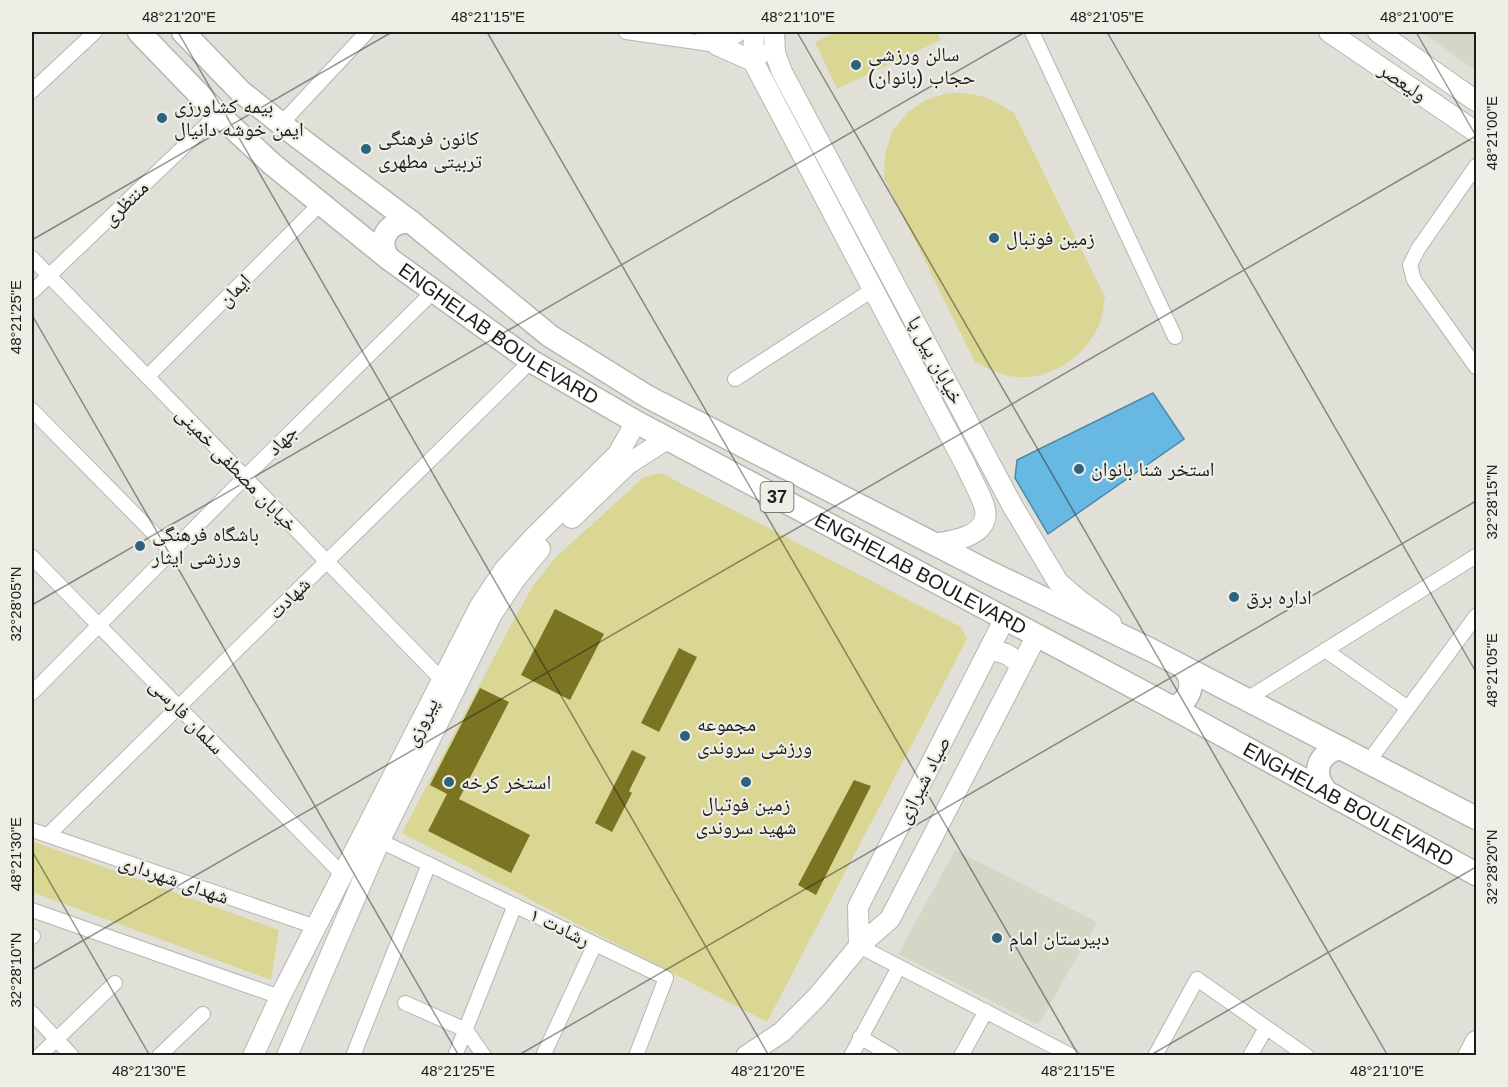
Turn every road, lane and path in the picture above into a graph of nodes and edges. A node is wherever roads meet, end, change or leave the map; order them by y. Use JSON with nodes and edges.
{"nodes":[{"id":1,"x":95,"y":32,"type":"edge"},
{"id":2,"x":139,"y":32,"type":"edge"},
{"id":3,"x":183,"y":32,"type":"edge"},
{"id":4,"x":367,"y":32,"type":"edge"},
{"id":5,"x":626,"y":32,"type":"edge"},
{"id":6,"x":754,"y":32,"type":"edge"},
{"id":7,"x":1032,"y":32,"type":"edge"},
{"id":8,"x":1329,"y":32,"type":"edge"},
{"id":9,"x":1378,"y":32,"type":"edge"},
{"id":10,"x":722,"y":35,"type":"edge"},
{"id":11,"x":779,"y":35,"type":"edge"},
{"id":12,"x":753,"y":61,"type":"junction"},
{"id":13,"x":32,"y":91,"type":"edge"},
{"id":14,"x":1476,"y":101,"type":"edge"},
{"id":15,"x":218,"y":114,"type":"junction"},
{"id":16,"x":281,"y":124,"type":"junction"},
{"id":17,"x":1476,"y":132,"type":"edge"},
{"id":18,"x":1476,"y":166,"type":"edge"},
{"id":19,"x":342,"y":170,"type":"junction"},
{"id":20,"x":323,"y":204,"type":"junction"},
{"id":21,"x":411,"y":222,"type":"junction"},
{"id":22,"x":32,"y":258,"type":"edge"},
{"id":23,"x":388,"y":258,"type":"junction"},
{"id":24,"x":48,"y":276,"type":"junction"},
{"id":25,"x":874,"y":290,"type":"junction"},
{"id":26,"x":434,"y":291,"type":"junction"},
{"id":27,"x":32,"y":292,"type":"edge"},
{"id":28,"x":1175,"y":337,"type":"dead end"},
{"id":29,"x":531,"y":361,"type":"junction"},
{"id":30,"x":1476,"y":367,"type":"edge"},
{"id":31,"x":147,"y":377,"type":"junction"},
{"id":32,"x":735,"y":379,"type":"dead end"},
{"id":33,"x":32,"y":410,"type":"edge"},
{"id":34,"x":636,"y":422,"type":"junction"},
{"id":35,"x":667,"y":438,"type":"junction"},
{"id":36,"x":245,"y":477,"type":"junction"},
{"id":37,"x":1012,"y":505,"type":"junction"},
{"id":38,"x":984,"y":520,"type":"junction"},
{"id":39,"x":933,"y":544,"type":"junction"},
{"id":40,"x":171,"y":552,"type":"junction"},
{"id":41,"x":1476,"y":556,"type":"edge"},
{"id":42,"x":32,"y":557,"type":"edge"},
{"id":43,"x":326,"y":561,"type":"junction"},
{"id":44,"x":1476,"y":616,"type":"edge"},
{"id":45,"x":1005,"y":618,"type":"junction"},
{"id":46,"x":98,"y":626,"type":"junction"},
{"id":47,"x":1037,"y":635,"type":"junction"},
{"id":48,"x":1151,"y":650,"type":"junction"},
{"id":49,"x":1325,"y":650,"type":"junction"},
{"id":50,"x":988,"y":651,"type":"junction"},
{"id":51,"x":1021,"y":666,"type":"junction"},
{"id":52,"x":1184,"y":668,"type":"junction"},
{"id":53,"x":442,"y":680,"type":"junction"},
{"id":54,"x":32,"y":693,"type":"edge"},
{"id":55,"x":1247,"y":699,"type":"junction"},
{"id":56,"x":179,"y":707,"type":"junction"},
{"id":57,"x":1173,"y":708,"type":"junction"},
{"id":58,"x":1408,"y":708,"type":"junction"},
{"id":59,"x":1341,"y":748,"type":"junction"},
{"id":60,"x":1369,"y":761,"type":"junction"},
{"id":61,"x":1325,"y":790,"type":"junction"},
{"id":62,"x":1476,"y":818,"type":"edge"},
{"id":63,"x":32,"y":830,"type":"edge"},
{"id":64,"x":48,"y":835,"type":"junction"},
{"id":65,"x":372,"y":837,"type":"junction"},
{"id":66,"x":429,"y":864,"type":"junction"},
{"id":67,"x":342,"y":874,"type":"junction"},
{"id":68,"x":1476,"y":874,"type":"edge"},
{"id":69,"x":515,"y":905,"type":"junction"},
{"id":70,"x":32,"y":910,"type":"edge"},
{"id":71,"x":316,"y":927,"type":"junction"},
{"id":72,"x":595,"y":944,"type":"junction"},
{"id":73,"x":859,"y":946,"type":"junction"},
{"id":74,"x":899,"y":967,"type":"junction"},
{"id":75,"x":115,"y":983,"type":"dead end"},
{"id":76,"x":280,"y":997,"type":"junction"},
{"id":77,"x":405,"y":1003,"type":"dead end"},
{"id":78,"x":986,"y":1011,"type":"junction"},
{"id":79,"x":32,"y":1013,"type":"edge"},
{"id":80,"x":203,"y":1014,"type":"dead end"},
{"id":81,"x":1266,"y":1028,"type":"junction"},
{"id":82,"x":466,"y":1030,"type":"junction"},
{"id":83,"x":860,"y":1037,"type":"junction"},
{"id":84,"x":56,"y":1039,"type":"junction"},
{"id":85,"x":1476,"y":1041,"type":"edge"},
{"id":86,"x":39,"y":1056,"type":"edge"},
{"id":87,"x":72,"y":1056,"type":"edge"},
{"id":88,"x":159,"y":1056,"type":"edge"},
{"id":89,"x":253,"y":1056,"type":"edge"},
{"id":90,"x":287,"y":1056,"type":"edge"},
{"id":91,"x":353,"y":1056,"type":"edge"},
{"id":92,"x":455,"y":1056,"type":"edge"},
{"id":93,"x":484,"y":1056,"type":"edge"},
{"id":94,"x":543,"y":1056,"type":"edge"},
{"id":95,"x":636,"y":1056,"type":"edge"},
{"id":96,"x":746,"y":1056,"type":"edge"},
{"id":97,"x":851,"y":1056,"type":"edge"},
{"id":98,"x":892,"y":1056,"type":"edge"},
{"id":99,"x":961,"y":1056,"type":"edge"},
{"id":100,"x":1072,"y":1056,"type":"edge"},
{"id":101,"x":1155,"y":1056,"type":"edge"},
{"id":102,"x":1250,"y":1056,"type":"edge"},
{"id":103,"x":1306,"y":1056,"type":"edge"},
{"id":104,"x":1468,"y":1056,"type":"edge"}],
"edges":[{"from":1,"to":13,"type":"street"},
{"from":2,"to":15,"type":"main road","name":"ENGHELAB BOULEVARD","number":"37"},
{"from":3,"to":16,"type":"main road","name":"ENGHELAB BOULEVARD","number":"37"},
{"from":4,"to":16,"type":"street"},
{"from":5,"to":10,"type":"street"},
{"from":6,"to":12,"type":"main road","name":"خیابان پیل پا"},
{"from":7,"to":28,"type":"street"},
{"from":8,"to":17,"type":"main road","name":"ولیعصر"},
{"from":9,"to":14,"type":"main road","name":"ولیعصر"},
{"from":10,"to":12,"type":"main road"},
{"from":11,"to":12,"type":"main road"},
{"from":11,"to":37,"type":"main road","name":"خیابان پیل پا"},
{"from":12,"to":25,"type":"main road","name":"خیابان پیل پا"},
{"from":15,"to":20,"type":"main road","name":"ENGHELAB BOULEVARD","number":"37"},
{"from":15,"to":24,"type":"street","name":"منتظری"},
{"from":16,"to":19,"type":"main road","name":"ENGHELAB BOULEVARD","number":"37"},
{"from":18,"to":30,"type":"street"},
{"from":19,"to":20,"type":"main road"},
{"from":19,"to":21,"type":"main road","name":"ENGHELAB BOULEVARD","number":"37"},
{"from":20,"to":23,"type":"main road","name":"ENGHELAB BOULEVARD","number":"37"},
{"from":20,"to":31,"type":"street","name":"ایمان"},
{"from":21,"to":23,"type":"main road"},
{"from":21,"to":39,"type":"main road","name":"ENGHELAB BOULEVARD","number":"37"},
{"from":22,"to":24,"type":"street","name":"خیابان مصطفی خمینی"},
{"from":23,"to":26,"type":"main road","name":"ENGHELAB BOULEVARD","number":"37"},
{"from":24,"to":27,"type":"street","name":"منتظری"},
{"from":24,"to":31,"type":"street","name":"خیابان مصطفی خمینی"},
{"from":25,"to":32,"type":"street"},
{"from":25,"to":38,"type":"main road","name":"خیابان پیل پا"},
{"from":26,"to":29,"type":"main road","name":"ENGHELAB BOULEVARD","number":"37"},
{"from":26,"to":36,"type":"street","name":"جهاد"},
{"from":29,"to":34,"type":"main road","name":"ENGHELAB BOULEVARD","number":"37"},
{"from":29,"to":43,"type":"street","name":"شهادت"},
{"from":31,"to":36,"type":"street","name":"خیابان مصطفی خمینی"},
{"from":33,"to":40,"type":"street"},
{"from":34,"to":35,"type":"main road","name":"ENGHELAB BOULEVARD","number":"37"},
{"from":34,"to":53,"type":"main road","name":"پیروزی"},
{"from":35,"to":45,"type":"main road","name":"ENGHELAB BOULEVARD","number":"37"},
{"from":35,"to":65,"type":"main road","name":"پیروزی"},
{"from":36,"to":40,"type":"street","name":"جهاد"},
{"from":36,"to":43,"type":"street","name":"خیابان مصطفی خمینی"},
{"from":37,"to":38,"type":"main road"},
{"from":37,"to":48,"type":"main road","name":"خیابان پیل پا"},
{"from":38,"to":39,"type":"main road"},
{"from":39,"to":48,"type":"main road","name":"ENGHELAB BOULEVARD","number":"37"},
{"from":40,"to":46,"type":"street","name":"جهاد"},
{"from":41,"to":49,"type":"street"},
{"from":42,"to":46,"type":"street","name":"سلمان فارسی"},
{"from":43,"to":53,"type":"street","name":"خیابان مصطفی خمینی"},
{"from":43,"to":56,"type":"street","name":"شهادت"},
{"from":44,"to":58,"type":"street"},
{"from":45,"to":47,"type":"main road","name":"ENGHELAB BOULEVARD","number":"37"},
{"from":45,"to":50,"type":"main road","name":"صیاد شیرازی"},
{"from":46,"to":54,"type":"street","name":"جهاد"},
{"from":46,"to":56,"type":"street","name":"سلمان فارسی"},
{"from":47,"to":51,"type":"main road","name":"صیاد شیرازی"},
{"from":47,"to":57,"type":"main road","name":"ENGHELAB BOULEVARD","number":"37"},
{"from":48,"to":52,"type":"main road","name":"ENGHELAB BOULEVARD","number":"37"},
{"from":49,"to":55,"type":"street"},
{"from":49,"to":58,"type":"street"},
{"from":50,"to":51,"type":"main road"},
{"from":50,"to":73,"type":"main road","name":"صیاد شیرازی"},
{"from":51,"to":73,"type":"main road","name":"صیاد شیرازی"},
{"from":52,"to":55,"type":"main road","name":"ENGHELAB BOULEVARD","number":"37"},
{"from":52,"to":57,"type":"main road"},
{"from":53,"to":65,"type":"main road","name":"پیروزی"},
{"from":55,"to":59,"type":"main road","name":"ENGHELAB BOULEVARD","number":"37"},
{"from":56,"to":64,"type":"street","name":"شهادت"},
{"from":56,"to":67,"type":"street","name":"سلمان فارسی"},
{"from":57,"to":61,"type":"main road","name":"ENGHELAB BOULEVARD","number":"37"},
{"from":58,"to":60,"type":"street"},
{"from":59,"to":60,"type":"main road","name":"ENGHELAB BOULEVARD","number":"37"},
{"from":59,"to":61,"type":"main road"},
{"from":60,"to":62,"type":"main road","name":"ENGHELAB BOULEVARD","number":"37"},
{"from":61,"to":68,"type":"main road","name":"ENGHELAB BOULEVARD","number":"37"},
{"from":63,"to":64,"type":"street","name":"شهدای شهرداری"},
{"from":64,"to":71,"type":"street","name":"شهدای شهرداری"},
{"from":65,"to":66,"type":"street","name":"رشادت ۱"},
{"from":65,"to":67,"type":"main road","name":"پیروزی"},
{"from":65,"to":90,"type":"main road","name":"پیروزی"},
{"from":66,"to":69,"type":"street","name":"رشادت ۱"},
{"from":66,"to":91,"type":"street"},
{"from":67,"to":71,"type":"main road","name":"پیروزی"},
{"from":69,"to":72,"type":"street","name":"رشادت ۱"},
{"from":69,"to":82,"type":"street"},
{"from":70,"to":76,"type":"street"},
{"from":71,"to":76,"type":"main road","name":"پیروزی"},
{"from":72,"to":94,"type":"street"},
{"from":72,"to":95,"type":"street","name":"رشادت ۱"},
{"from":73,"to":74,"type":"street"},
{"from":73,"to":96,"type":"main road","name":"صیاد شیرازی"},
{"from":74,"to":78,"type":"street"},
{"from":74,"to":83,"type":"street"},
{"from":75,"to":84,"type":"street"},
{"from":76,"to":89,"type":"main road","name":"پیروزی"},
{"from":77,"to":82,"type":"street"},
{"from":78,"to":99,"type":"street"},
{"from":78,"to":100,"type":"street"},
{"from":79,"to":84,"type":"street"},
{"from":80,"to":88,"type":"street"},
{"from":81,"to":101,"type":"street"},
{"from":81,"to":102,"type":"street"},
{"from":81,"to":103,"type":"street"},
{"from":82,"to":92,"type":"street"},
{"from":82,"to":93,"type":"street"},
{"from":83,"to":97,"type":"street"},
{"from":83,"to":98,"type":"street"},
{"from":84,"to":86,"type":"street"},
{"from":84,"to":87,"type":"street"},
{"from":85,"to":104,"type":"main road"}]}
